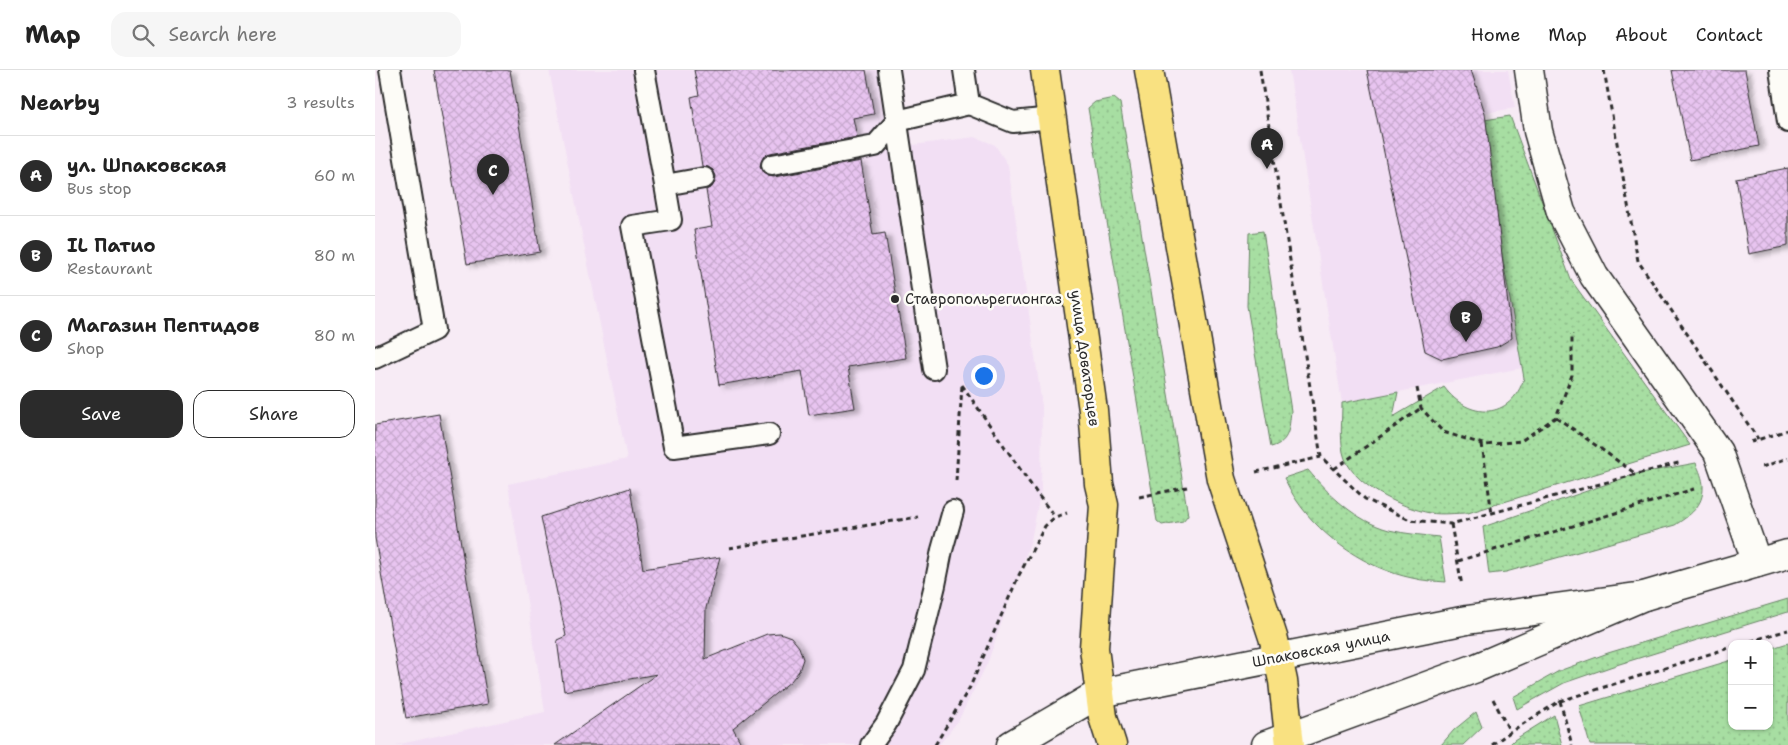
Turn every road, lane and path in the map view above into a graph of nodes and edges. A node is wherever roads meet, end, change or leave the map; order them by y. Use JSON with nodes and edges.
{"nodes":[{"id":1,"x":390,"y":70,"type":"edge"},
{"id":2,"x":644,"y":70,"type":"edge"},
{"id":3,"x":889,"y":70,"type":"edge"},
{"id":4,"x":964,"y":70,"type":"edge"},
{"id":5,"x":1045,"y":70,"type":"edge"},
{"id":6,"x":1149,"y":70,"type":"edge"},
{"id":7,"x":1260,"y":70,"type":"edge"},
{"id":8,"x":1529,"y":70,"type":"edge"},
{"id":9,"x":1604,"y":70,"type":"edge"},
{"id":10,"x":1780,"y":70,"type":"edge"},
{"id":11,"x":969,"y":104,"type":"junction"},
{"id":12,"x":1052,"y":118,"type":"junction"},
{"id":13,"x":897,"y":122,"type":"junction"},
{"id":14,"x":1788,"y":122,"type":"edge"},
{"id":15,"x":772,"y":166,"type":"dead end"},
{"id":16,"x":704,"y":178,"type":"dead end"},
{"id":17,"x":665,"y":185,"type":"junction"},
{"id":18,"x":1572,"y":334,"type":"dead end"},
{"id":19,"x":375,"y":358,"type":"edge"},
{"id":20,"x":934,"y":369,"type":"dead end"},
{"id":21,"x":962,"y":385,"type":"dead end"},
{"id":22,"x":1417,"y":388,"type":"dead end"},
{"id":23,"x":1421,"y":408,"type":"junction"},
{"id":24,"x":1556,"y":417,"type":"junction"},
{"id":25,"x":1788,"y":430,"type":"edge"},
{"id":26,"x":769,"y":434,"type":"dead end"},
{"id":27,"x":1757,"y":439,"type":"junction"},
{"id":28,"x":1481,"y":444,"type":"junction"},
{"id":29,"x":1718,"y":452,"type":"junction"},
{"id":30,"x":1788,"y":458,"type":"edge"},
{"id":31,"x":1333,"y":469,"type":"junction"},
{"id":32,"x":1636,"y":474,"type":"junction"},
{"id":33,"x":1727,"y":478,"type":"junction"},
{"id":34,"x":953,"y":510,"type":"dead end"},
{"id":35,"x":1072,"y":512,"type":"dead end"},
{"id":36,"x":1492,"y":514,"type":"junction"},
{"id":37,"x":1055,"y":517,"type":"junction"},
{"id":38,"x":1788,"y":554,"type":"edge"},
{"id":39,"x":1458,"y":561,"type":"dead end"},
{"id":40,"x":1757,"y":563,"type":"junction"},
{"id":41,"x":1645,"y":596,"type":"junction"},
{"id":42,"x":1788,"y":630,"type":"edge"},
{"id":43,"x":1755,"y":640,"type":"edge"},
{"id":44,"x":1728,"y":648,"type":"edge"},
{"id":45,"x":1100,"y":693,"type":"junction"},
{"id":46,"x":1561,"y":701,"type":"junction"},
{"id":47,"x":871,"y":745,"type":"edge"},
{"id":48,"x":935,"y":745,"type":"edge"},
{"id":49,"x":1011,"y":745,"type":"edge"},
{"id":50,"x":1112,"y":745,"type":"edge"},
{"id":51,"x":1266,"y":745,"type":"edge"},
{"id":52,"x":1290,"y":745,"type":"edge"},
{"id":53,"x":1492,"y":745,"type":"edge"},
{"id":54,"x":1573,"y":745,"type":"edge"}],
"edges":[{"from":1,"to":19,"type":"lane"},
{"from":2,"to":17,"type":"lane"},
{"from":3,"to":13,"type":"lane"},
{"from":4,"to":11,"type":"lane"},
{"from":5,"to":12,"type":"main road","name":"улица Доваторцев"},
{"from":6,"to":52,"type":"main road"},
{"from":7,"to":31,"type":"path"},
{"from":8,"to":29,"type":"main road"},
{"from":9,"to":27,"type":"path"},
{"from":10,"to":14,"type":"lane"},
{"from":11,"to":12,"type":"lane"},
{"from":11,"to":13,"type":"lane"},
{"from":12,"to":45,"type":"main road","name":"улица Доваторцев"},
{"from":13,"to":15,"type":"lane"},
{"from":13,"to":20,"type":"lane"},
{"from":16,"to":17,"type":"lane"},
{"from":17,"to":26,"type":"lane"},
{"from":18,"to":24,"type":"path"},
{"from":21,"to":37,"type":"path"},
{"from":22,"to":23,"type":"path"},
{"from":23,"to":28,"type":"path"},
{"from":23,"to":31,"type":"path"},
{"from":24,"to":28,"type":"path"},
{"from":24,"to":32,"type":"path"},
{"from":25,"to":27,"type":"path"},
{"from":27,"to":29,"type":"path"},
{"from":28,"to":36,"type":"path"},
{"from":29,"to":32,"type":"path"},
{"from":29,"to":33,"type":"main road"},
{"from":30,"to":33,"type":"path"},
{"from":31,"to":36,"type":"path"},
{"from":32,"to":36,"type":"path"},
{"from":33,"to":39,"type":"path"},
{"from":33,"to":40,"type":"main road"},
{"from":34,"to":47,"type":"lane"},
{"from":35,"to":37,"type":"path"},
{"from":37,"to":48,"type":"path"},
{"from":38,"to":40,"type":"main road","name":"Шпаковская улица"},
{"from":40,"to":41,"type":"main road","name":"Шпаковская улица"},
{"from":41,"to":45,"type":"main road","name":"Шпаковская улица"},
{"from":41,"to":51,"type":"main road","name":"Шпаковская улица"},
{"from":42,"to":43,"type":"path"},
{"from":44,"to":46,"type":"path"},
{"from":45,"to":49,"type":"main road","name":"Шпаковская улица"},
{"from":45,"to":50,"type":"main road","name":"улица Доваторцев"},
{"from":46,"to":53,"type":"path"},
{"from":46,"to":54,"type":"path"}]}
